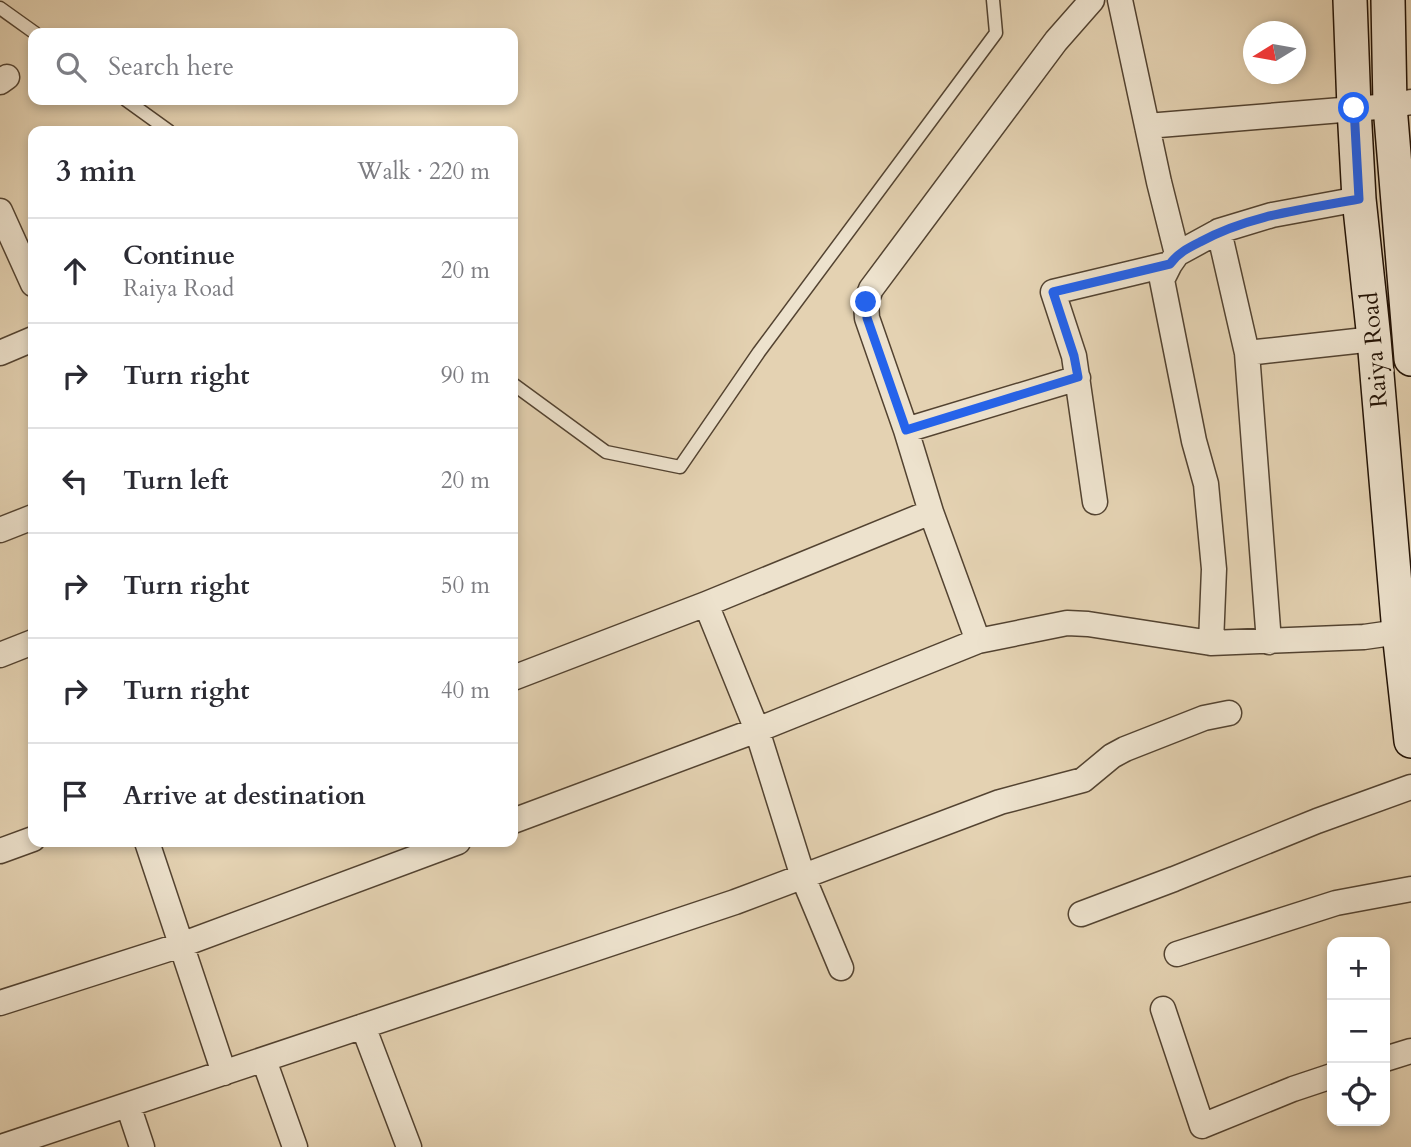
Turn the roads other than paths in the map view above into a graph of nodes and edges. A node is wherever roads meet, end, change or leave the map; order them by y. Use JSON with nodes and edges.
{"nodes":[{"id":1,"x":993,"y":0,"type":"edge"},
{"id":2,"x":1092,"y":0,"type":"edge"},
{"id":3,"x":1119,"y":0,"type":"edge"},
{"id":4,"x":1350,"y":0,"type":"edge"},
{"id":5,"x":1388,"y":0,"type":"edge"},
{"id":6,"x":0,"y":8,"type":"edge"},
{"id":7,"x":28,"y":28,"type":"edge"},
{"id":8,"x":1401,"y":104,"type":"edge"},
{"id":9,"x":133,"y":105,"type":"edge"},
{"id":10,"x":1354,"y":108,"type":"junction"},
{"id":11,"x":162,"y":126,"type":"edge"},
{"id":12,"x":1147,"y":126,"type":"junction"},
{"id":13,"x":1359,"y":199,"type":"junction"},
{"id":14,"x":0,"y":211,"type":"edge"},
{"id":15,"x":1219,"y":231,"type":"junction"},
{"id":16,"x":1173,"y":259,"type":"junction"},
{"id":17,"x":28,"y":266,"type":"edge"},
{"id":18,"x":1374,"y":339,"type":"junction"},
{"id":19,"x":28,"y":341,"type":"edge"},
{"id":20,"x":0,"y":353,"type":"edge"},
{"id":21,"x":1247,"y":353,"type":"junction"},
{"id":22,"x":1411,"y":359,"type":"edge"},
{"id":23,"x":1078,"y":377,"type":"junction"},
{"id":24,"x":518,"y":388,"type":"edge"},
{"id":25,"x":906,"y":430,"type":"junction"},
{"id":26,"x":1096,"y":502,"type":"dead end"},
{"id":27,"x":931,"y":512,"type":"junction"},
{"id":28,"x":28,"y":519,"type":"edge"},
{"id":29,"x":0,"y":530,"type":"edge"},
{"id":30,"x":706,"y":604,"type":"junction"},
{"id":31,"x":1405,"y":629,"type":"edge"},
{"id":32,"x":978,"y":641,"type":"junction"},
{"id":33,"x":1269,"y":642,"type":"junction"},
{"id":34,"x":1211,"y":643,"type":"junction"},
{"id":35,"x":28,"y":644,"type":"edge"},
{"id":36,"x":0,"y":655,"type":"edge"},
{"id":37,"x":518,"y":676,"type":"edge"},
{"id":38,"x":1228,"y":713,"type":"dead end"},
{"id":39,"x":757,"y":730,"type":"junction"},
{"id":40,"x":1411,"y":741,"type":"edge"},
{"id":41,"x":1411,"y":787,"type":"edge"},
{"id":42,"x":518,"y":819,"type":"edge"},
{"id":43,"x":28,"y":840,"type":"edge"},
{"id":44,"x":1,"y":846,"type":"edge"},
{"id":45,"x":149,"y":847,"type":"edge"},
{"id":46,"x":445,"y":847,"type":"edge"},
{"id":47,"x":803,"y":877,"type":"junction"},
{"id":48,"x":1411,"y":889,"type":"edge"},
{"id":49,"x":1081,"y":914,"type":"dead end"},
{"id":50,"x":181,"y":945,"type":"junction"},
{"id":51,"x":1177,"y":954,"type":"dead end"},
{"id":52,"x":841,"y":968,"type":"dead end"},
{"id":53,"x":0,"y":1003,"type":"edge"},
{"id":54,"x":1163,"y":1009,"type":"dead end"},
{"id":55,"x":363,"y":1026,"type":"junction"},
{"id":56,"x":1411,"y":1051,"type":"edge"},
{"id":57,"x":1390,"y":1057,"type":"edge"},
{"id":58,"x":264,"y":1059,"type":"junction"},
{"id":59,"x":224,"y":1073,"type":"junction"},
{"id":60,"x":1327,"y":1078,"type":"edge"},
{"id":61,"x":128,"y":1105,"type":"junction"},
{"id":62,"x":39,"y":1141,"type":"edge"},
{"id":63,"x":1,"y":1147,"type":"edge"},
{"id":64,"x":142,"y":1147,"type":"edge"},
{"id":65,"x":295,"y":1147,"type":"edge"},
{"id":66,"x":409,"y":1147,"type":"edge"}],
"edges":[{"from":1,"to":24,"type":"lane"},
{"from":2,"to":25,"type":"street"},
{"from":3,"to":12,"type":"street"},
{"from":4,"to":10,"type":"street","name":"Raiya Road"},
{"from":5,"to":8,"type":"street","name":"Raiya Road"},
{"from":6,"to":7,"type":"lane"},
{"from":8,"to":10,"type":"street"},
{"from":8,"to":22,"type":"street","name":"Raiya Road"},
{"from":9,"to":11,"type":"lane"},
{"from":10,"to":12,"type":"street"},
{"from":10,"to":13,"type":"street","name":"Raiya Road"},
{"from":12,"to":16,"type":"street"},
{"from":13,"to":15,"type":"street"},
{"from":13,"to":18,"type":"street","name":"Raiya Road"},
{"from":14,"to":17,"type":"street"},
{"from":15,"to":16,"type":"street"},
{"from":15,"to":21,"type":"street"},
{"from":16,"to":23,"type":"street"},
{"from":16,"to":34,"type":"street"},
{"from":18,"to":21,"type":"street"},
{"from":18,"to":31,"type":"street","name":"Raiya Road"},
{"from":19,"to":20,"type":"street"},
{"from":21,"to":33,"type":"street"},
{"from":23,"to":25,"type":"street"},
{"from":23,"to":26,"type":"street"},
{"from":25,"to":27,"type":"street"},
{"from":27,"to":30,"type":"street"},
{"from":27,"to":32,"type":"street"},
{"from":28,"to":29,"type":"street"},
{"from":30,"to":37,"type":"street"},
{"from":30,"to":39,"type":"street"},
{"from":31,"to":33,"type":"street"},
{"from":31,"to":40,"type":"street","name":"Raiya Road"},
{"from":32,"to":34,"type":"street"},
{"from":32,"to":39,"type":"street"},
{"from":33,"to":34,"type":"street"},
{"from":35,"to":36,"type":"street"},
{"from":38,"to":47,"type":"street"},
{"from":39,"to":42,"type":"street"},
{"from":39,"to":47,"type":"street"},
{"from":41,"to":49,"type":"street"},
{"from":43,"to":44,"type":"street"},
{"from":45,"to":50,"type":"street"},
{"from":46,"to":50,"type":"street"},
{"from":47,"to":52,"type":"street"},
{"from":47,"to":55,"type":"street"},
{"from":48,"to":51,"type":"street"},
{"from":50,"to":53,"type":"street"},
{"from":50,"to":59,"type":"street"},
{"from":54,"to":60,"type":"street"},
{"from":55,"to":58,"type":"street"},
{"from":55,"to":66,"type":"street"},
{"from":56,"to":57,"type":"street"},
{"from":58,"to":59,"type":"street"},
{"from":58,"to":65,"type":"street"},
{"from":59,"to":61,"type":"street"},
{"from":61,"to":62,"type":"street"},
{"from":61,"to":64,"type":"street"},
{"from":62,"to":63,"type":"street"}]}
